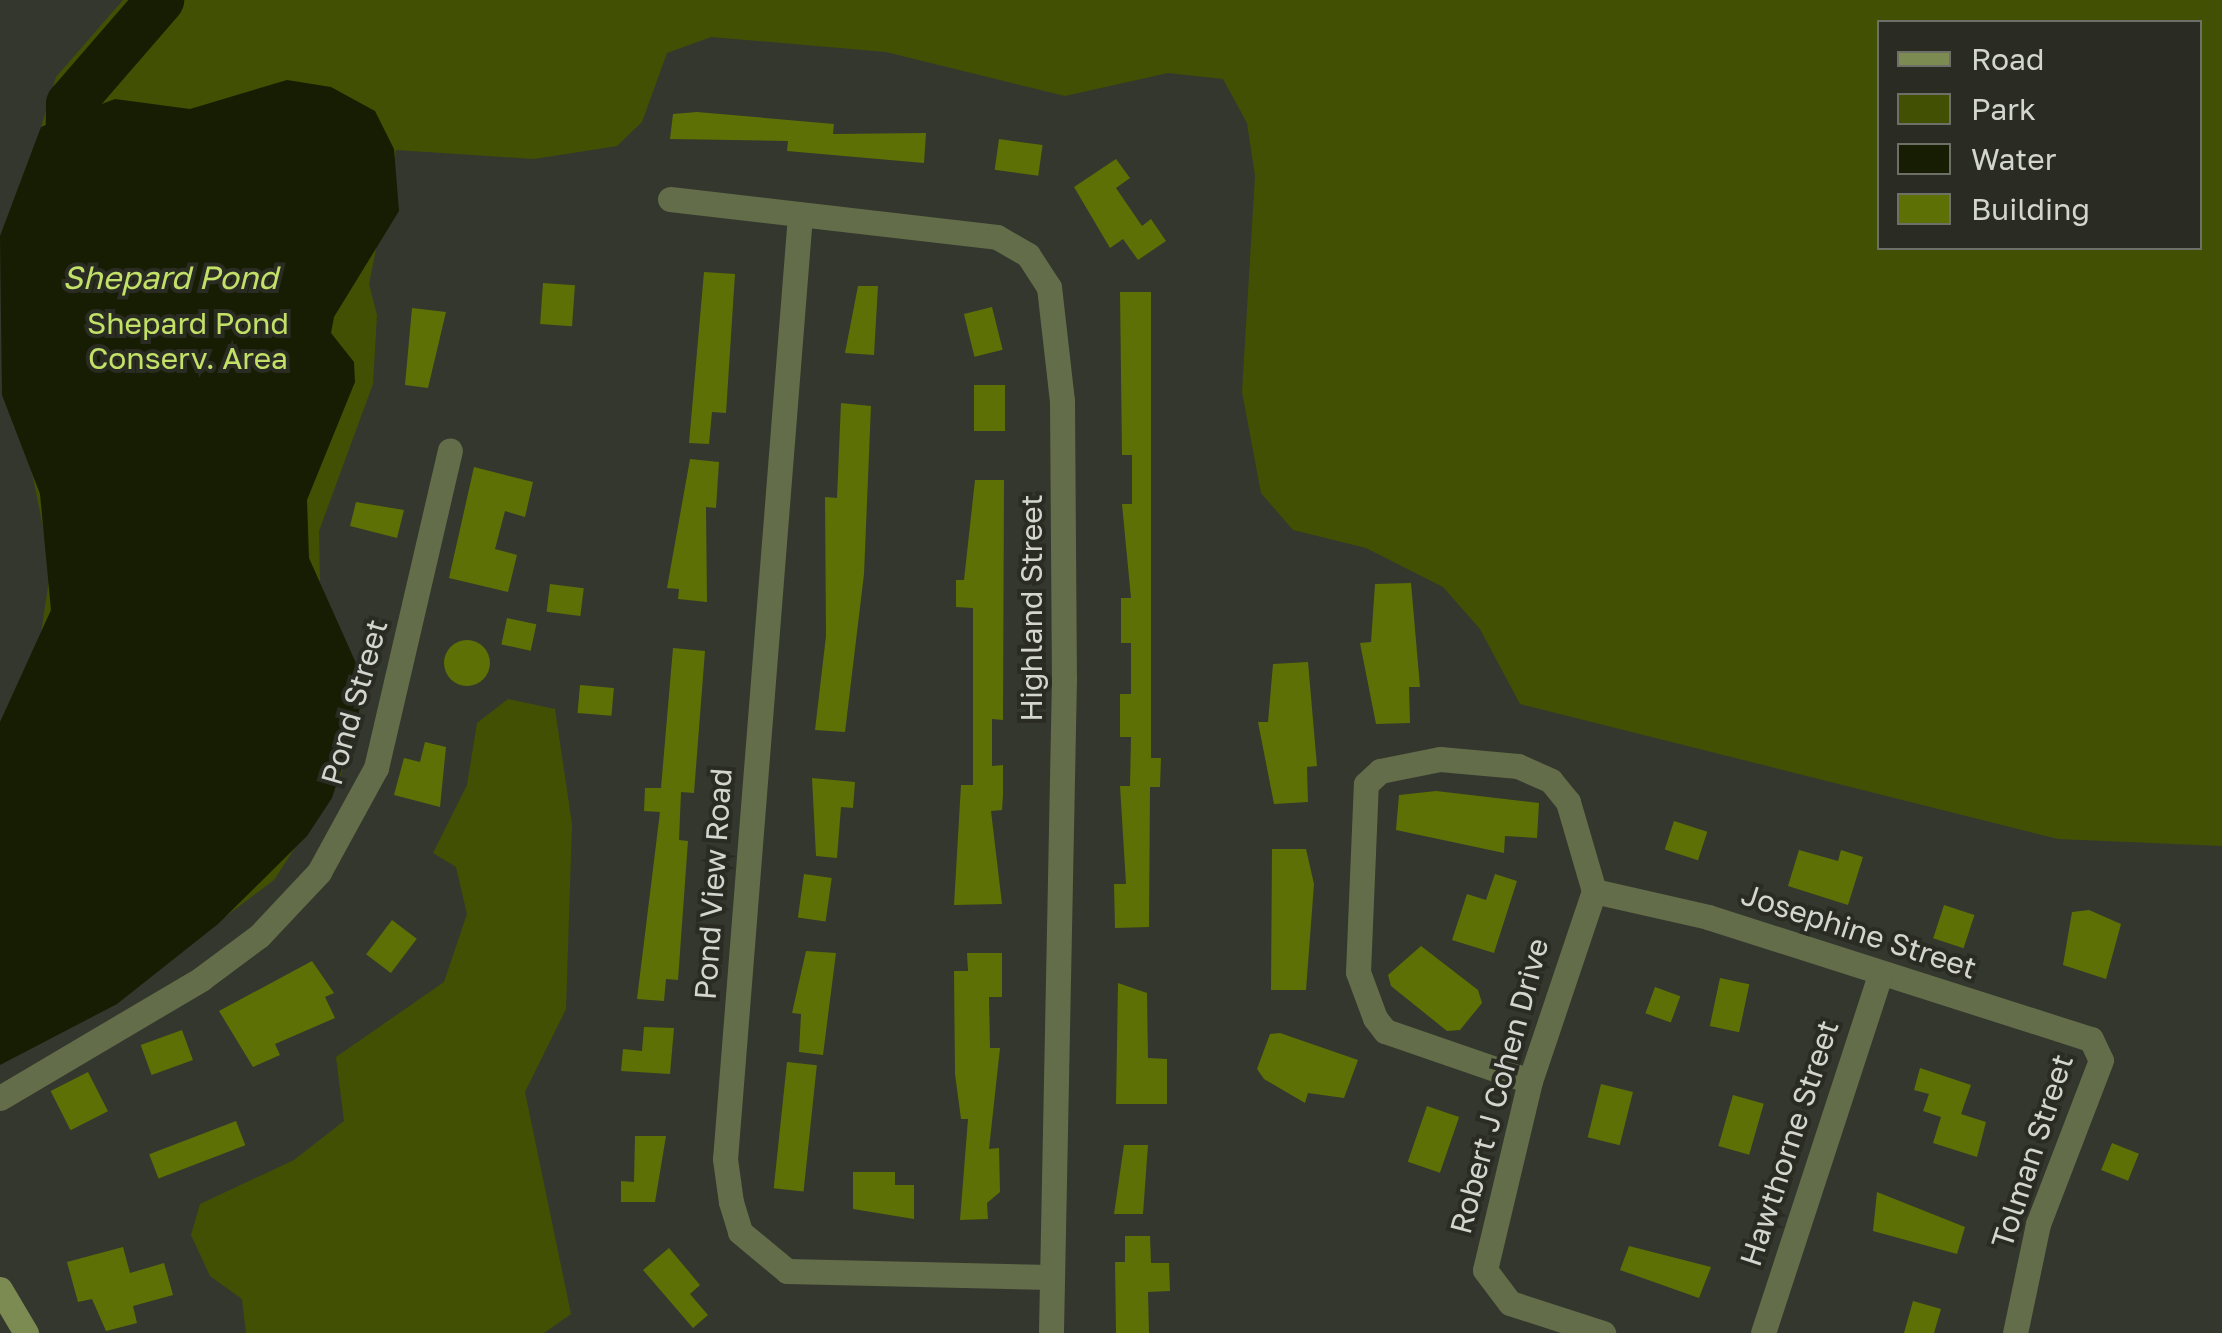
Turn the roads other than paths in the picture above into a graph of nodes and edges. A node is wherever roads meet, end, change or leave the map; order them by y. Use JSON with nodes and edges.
{"nodes":[{"id":1,"x":670,"y":198,"type":"dead end"},
{"id":2,"x":800,"y":214,"type":"junction"},
{"id":3,"x":450,"y":451,"type":"dead end"},
{"id":4,"x":1594,"y":890,"type":"junction"},
{"id":5,"x":1880,"y":974,"type":"junction"},
{"id":6,"x":2098,"y":1048,"type":"joint"},
{"id":7,"x":1530,"y":1081,"type":"junction"},
{"id":8,"x":0,"y":1098,"type":"edge"},
{"id":9,"x":1051,"y":1276,"type":"junction"},
{"id":10,"x":0,"y":1289,"type":"edge"},
{"id":11,"x":26,"y":1333,"type":"edge"},
{"id":12,"x":1050,"y":1333,"type":"edge"},
{"id":13,"x":1603,"y":1333,"type":"edge"},
{"id":14,"x":1764,"y":1333,"type":"edge"},
{"id":15,"x":2015,"y":1333,"type":"edge"}],
"edges":[{"from":1,"to":2,"type":"street","name":"Highland Street"},
{"from":2,"to":9,"type":"street","name":"Highland Street"},
{"from":2,"to":9,"type":"street","name":"Pond View Road"},
{"from":3,"to":8,"type":"street","name":"Pond Street"},
{"from":4,"to":5,"type":"street","name":"Josephine Street"},
{"from":4,"to":7,"type":"street","name":"Robert J Cohen Drive"},
{"from":4,"to":7,"type":"street"},
{"from":5,"to":6,"type":"street","name":"Josephine Street"},
{"from":5,"to":14,"type":"street","name":"Hawthorne Street"},
{"from":6,"to":15,"type":"street","name":"Tolman Street"},
{"from":7,"to":13,"type":"street","name":"Robert J Cohen Drive"},
{"from":9,"to":12,"type":"street","name":"Highland Street"},
{"from":10,"to":11,"type":"main road"}]}
